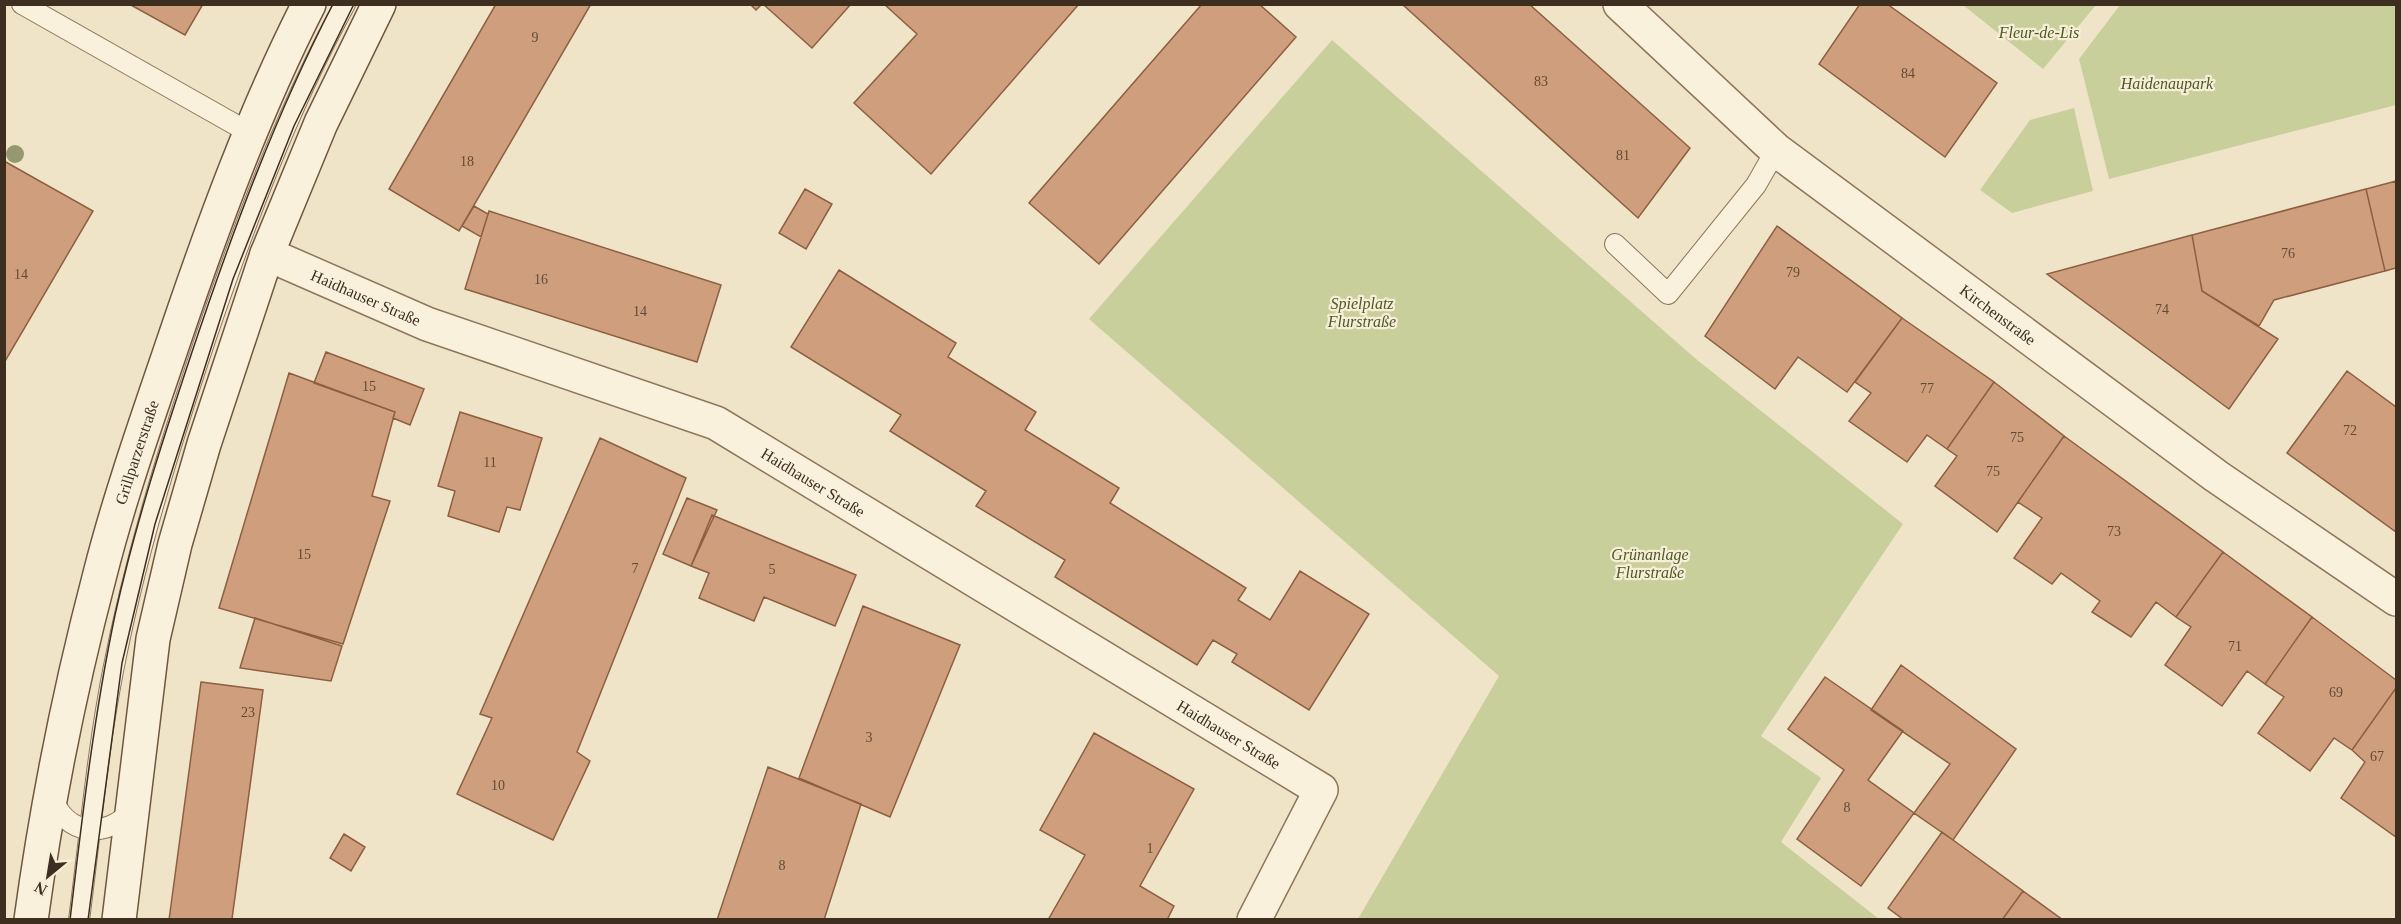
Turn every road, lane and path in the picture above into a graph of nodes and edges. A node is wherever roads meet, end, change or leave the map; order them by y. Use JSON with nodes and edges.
{"nodes":[{"id":1,"x":22,"y":4,"type":"edge"},
{"id":2,"x":309,"y":4,"type":"edge"},
{"id":3,"x":345,"y":4,"type":"edge"},
{"id":4,"x":379,"y":4,"type":"edge"},
{"id":5,"x":1620,"y":4,"type":"edge"},
{"id":6,"x":249,"y":133,"type":"junction"},
{"id":7,"x":1776,"y":150,"type":"junction"},
{"id":8,"x":1615,"y":244,"type":"dead end"},
{"id":9,"x":267,"y":254,"type":"junction"},
{"id":10,"x":2397,"y":598,"type":"edge"},
{"id":11,"x":51,"y":794,"type":"junction"},
{"id":12,"x":133,"y":810,"type":"junction"},
{"id":13,"x":91,"y":831,"type":"junction"},
{"id":14,"x":31,"y":920,"type":"edge"},
{"id":15,"x":79,"y":920,"type":"edge"},
{"id":16,"x":119,"y":920,"type":"edge"},
{"id":17,"x":1254,"y":920,"type":"edge"}],
"edges":[{"from":1,"to":6,"type":"lane"},
{"from":2,"to":6,"type":"street","name":"Grillparzerstraße"},
{"from":3,"to":13,"type":"lane"},
{"from":4,"to":9,"type":"street"},
{"from":5,"to":7,"type":"street","name":"Kirchenstraße"},
{"from":6,"to":11,"type":"street","name":"Grillparzerstraße"},
{"from":7,"to":8,"type":"lane"},
{"from":7,"to":10,"type":"street","name":"Kirchenstraße"},
{"from":9,"to":12,"type":"street"},
{"from":9,"to":17,"type":"street","name":"Haidhauser Straße"},
{"from":11,"to":13,"type":"lane"},
{"from":11,"to":14,"type":"street","name":"Grillparzerstraße"},
{"from":12,"to":13,"type":"lane"},
{"from":12,"to":16,"type":"street"},
{"from":13,"to":15,"type":"lane"}]}
